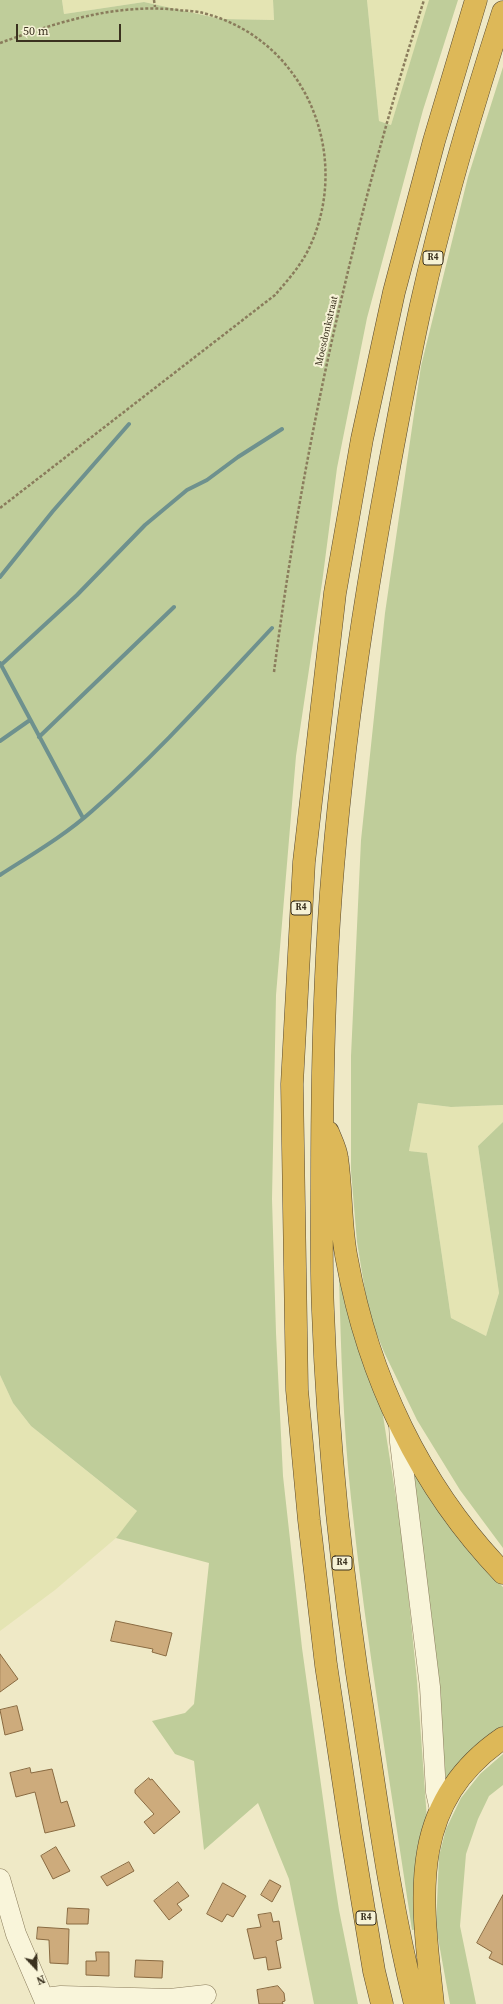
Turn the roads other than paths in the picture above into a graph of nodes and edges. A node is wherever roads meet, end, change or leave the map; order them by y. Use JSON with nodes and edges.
{"nodes":[{"id":1,"x":476,"y":0,"type":"edge"},
{"id":2,"x":503,"y":12,"type":"edge"},
{"id":3,"x":322,"y":1117,"type":"junction"},
{"id":4,"x":399,"y":1424,"type":"junction"},
{"id":5,"x":503,"y":1573,"type":"edge"},
{"id":6,"x":503,"y":1738,"type":"edge"},
{"id":7,"x":440,"y":1810,"type":"junction"},
{"id":8,"x":0,"y":1879,"type":"edge"},
{"id":9,"x":206,"y":1995,"type":"dead end"},
{"id":10,"x":45,"y":2001,"type":"edge"},
{"id":11,"x":382,"y":2004,"type":"edge"},
{"id":12,"x":415,"y":2004,"type":"edge"},
{"id":13,"x":433,"y":2004,"type":"edge"}],
"edges":[{"from":1,"to":11,"type":"highway","number":"R4"},
{"from":2,"to":3,"type":"highway","number":"R4"},
{"from":3,"to":4,"type":"highway"},
{"from":3,"to":12,"type":"highway","number":"R4"},
{"from":4,"to":5,"type":"highway"},
{"from":4,"to":7,"type":"street"},
{"from":6,"to":7,"type":"highway"},
{"from":7,"to":13,"type":"highway"},
{"from":8,"to":10,"type":"street"},
{"from":9,"to":10,"type":"street"}]}
